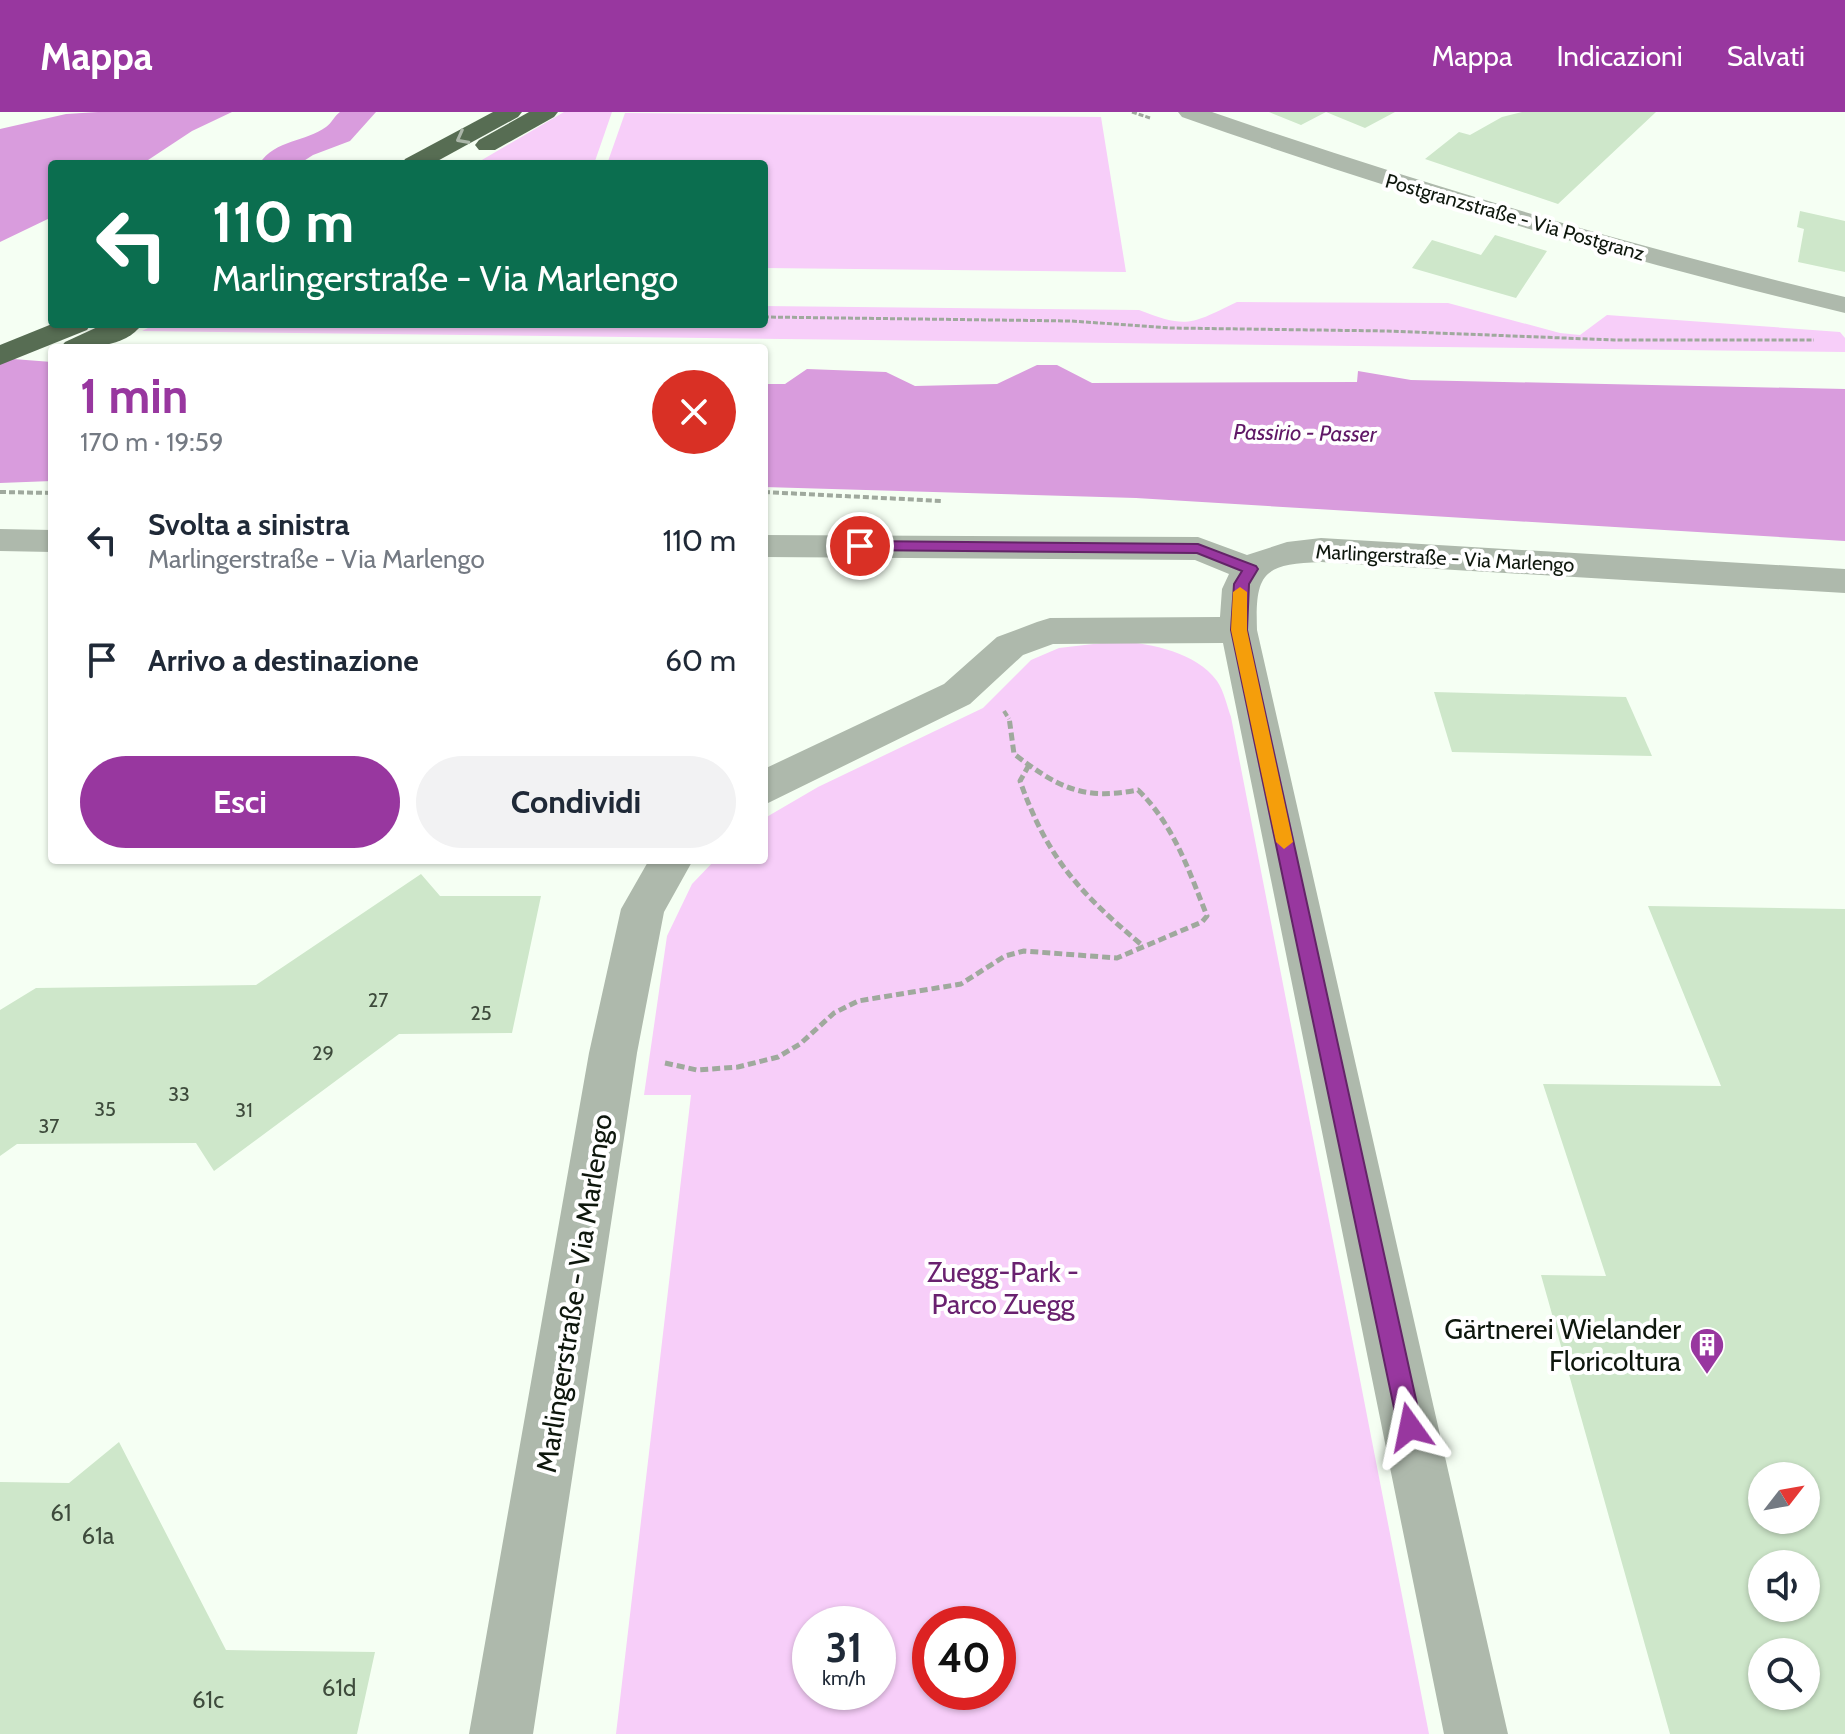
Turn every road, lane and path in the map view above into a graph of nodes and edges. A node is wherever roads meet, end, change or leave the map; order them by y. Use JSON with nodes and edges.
{"nodes":[{"id":1,"x":510,"y":112,"type":"edge"},
{"id":2,"x":546,"y":112,"type":"edge"},
{"id":3,"x":1190,"y":112,"type":"edge"},
{"id":4,"x":421,"y":160,"type":"edge"},
{"id":5,"x":460,"y":160,"type":"edge"},
{"id":6,"x":1845,"y":305,"type":"edge"},
{"id":7,"x":768,"y":317,"type":"edge"},
{"id":8,"x":67,"y":328,"type":"edge"},
{"id":9,"x":118,"y":329,"type":"edge"},
{"id":10,"x":1814,"y":340,"type":"dead end"},
{"id":11,"x":84,"y":344,"type":"edge"},
{"id":12,"x":0,"y":356,"type":"edge"},
{"id":13,"x":48,"y":360,"type":"edge"},
{"id":14,"x":0,"y":381,"type":"edge"},
{"id":15,"x":0,"y":492,"type":"edge"},
{"id":16,"x":48,"y":493,"type":"edge"},
{"id":17,"x":0,"y":540,"type":"edge"},
{"id":18,"x":48,"y":541,"type":"edge"},
{"id":19,"x":768,"y":546,"type":"edge"},
{"id":20,"x":1251,"y":569,"type":"junction"},
{"id":21,"x":1845,"y":581,"type":"edge"},
{"id":22,"x":1239,"y":630,"type":"junction"},
{"id":23,"x":965,"y":687,"type":"junction"},
{"id":24,"x":1029,"y":765,"type":"junction"},
{"id":25,"x":768,"y":787,"type":"edge"},
{"id":26,"x":670,"y":864,"type":"edge"},
{"id":27,"x":1143,"y":946,"type":"junction"},
{"id":28,"x":613,"y":1053,"type":"junction"},
{"id":29,"x":501,"y":1734,"type":"edge"},
{"id":30,"x":1476,"y":1734,"type":"edge"}],
"edges":[{"from":1,"to":4,"type":"highway","one_way":true},
{"from":2,"to":5,"type":"highway"},
{"from":3,"to":6,"type":"street","name":"Postgranzstraße - Via Postgranz"},
{"from":7,"to":10,"type":"path"},
{"from":8,"to":12,"type":"highway"},
{"from":9,"to":11,"type":"highway"},
{"from":13,"to":14,"type":"highway"},
{"from":15,"to":16,"type":"path"},
{"from":17,"to":18,"type":"street"},
{"from":19,"to":20,"type":"street"},
{"from":20,"to":21,"type":"street","name":"Marlingerstraße - Via Marlengo"},
{"from":20,"to":22,"type":"street"},
{"from":22,"to":23,"type":"street"},
{"from":22,"to":30,"type":"street"},
{"from":23,"to":24,"type":"path"},
{"from":23,"to":25,"type":"street"},
{"from":24,"to":27,"type":"path"},
{"from":24,"to":27,"type":"path"},
{"from":26,"to":28,"type":"street","name":"Marlingerstraße - Via Marlengo"},
{"from":27,"to":28,"type":"path"},
{"from":28,"to":29,"type":"street","name":"Marlingerstraße - Via Marlengo"}]}
